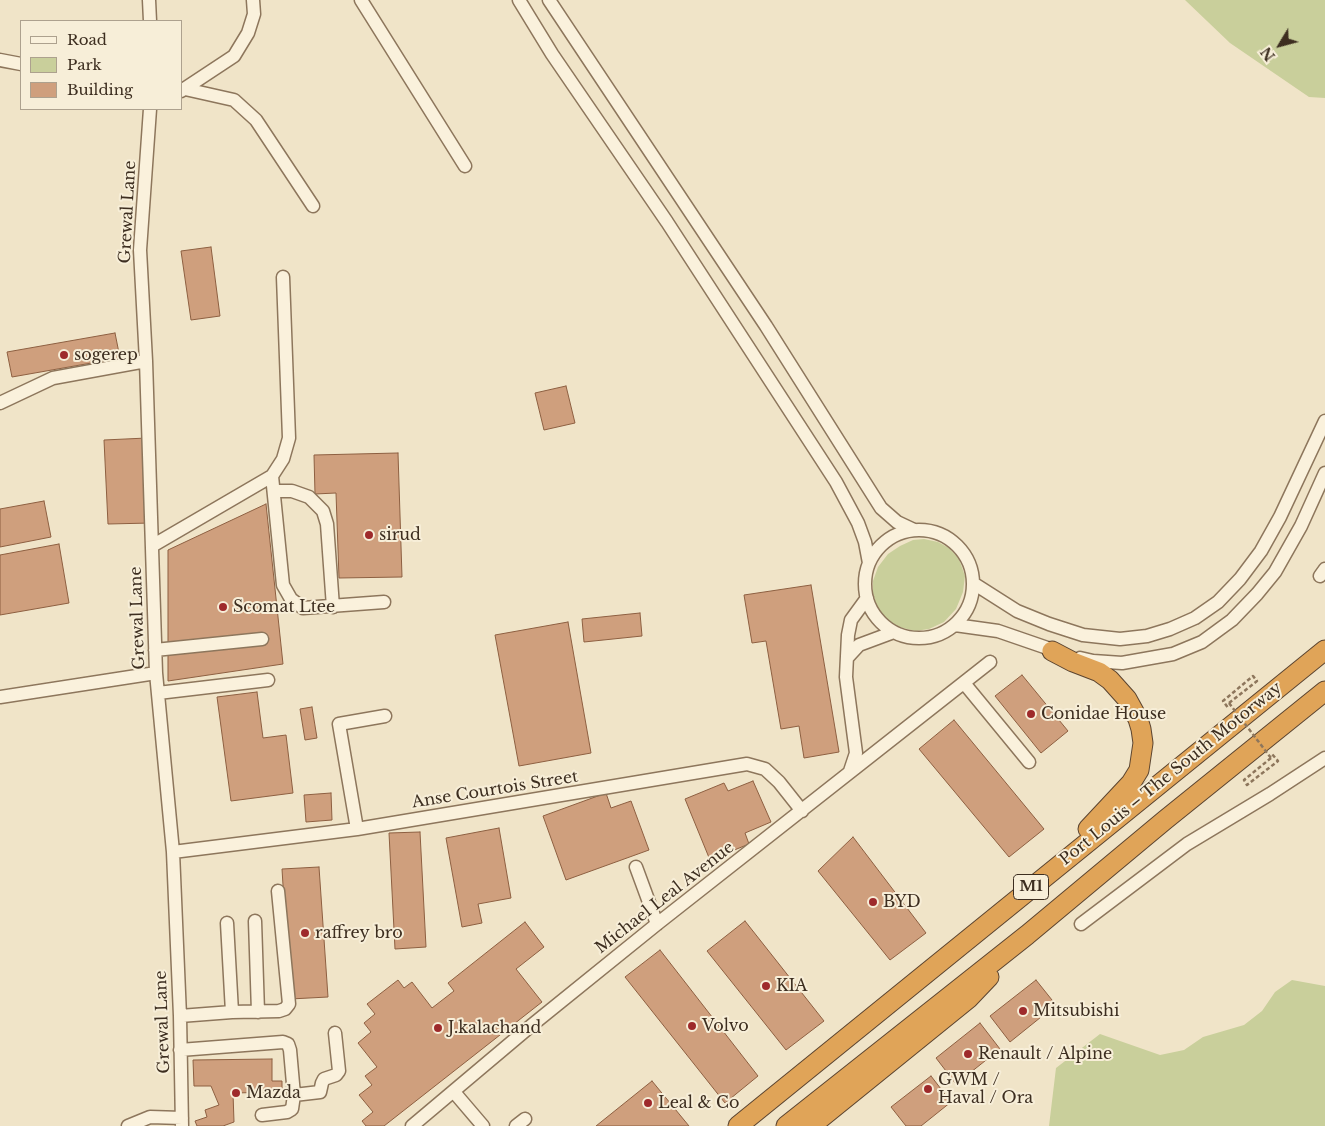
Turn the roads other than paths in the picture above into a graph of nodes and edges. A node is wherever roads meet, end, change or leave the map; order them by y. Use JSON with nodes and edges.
{"nodes":[{"id":1,"x":150,"y":0,"type":"edge"},
{"id":2,"x":253,"y":0,"type":"edge"},
{"id":3,"x":361,"y":0,"type":"edge"},
{"id":4,"x":519,"y":0,"type":"edge"},
{"id":5,"x":549,"y":0,"type":"edge"},
{"id":6,"x":150,"y":20,"type":"edge"},
{"id":7,"x":0,"y":60,"type":"edge"},
{"id":8,"x":20,"y":64,"type":"edge"},
{"id":9,"x":183,"y":90,"type":"edge"},
{"id":10,"x":150,"y":110,"type":"edge"},
{"id":11,"x":464,"y":166,"type":"dead end"},
{"id":12,"x":313,"y":206,"type":"dead end"},
{"id":13,"x":283,"y":277,"type":"dead end"},
{"id":14,"x":146,"y":361,"type":"junction"},
{"id":15,"x":0,"y":403,"type":"edge"},
{"id":16,"x":1325,"y":420,"type":"edge"},
{"id":17,"x":1325,"y":473,"type":"edge"},
{"id":18,"x":272,"y":476,"type":"junction"},
{"id":19,"x":274,"y":491,"type":"junction"},
{"id":20,"x":914,"y":530,"type":"junction"},
{"id":21,"x":152,"y":546,"type":"junction"},
{"id":22,"x":869,"y":563,"type":"junction"},
{"id":23,"x":973,"y":583,"type":"junction"},
{"id":24,"x":867,"y":598,"type":"junction"},
{"id":25,"x":384,"y":602,"type":"dead end"},
{"id":26,"x":333,"y":607,"type":"junction"},
{"id":27,"x":955,"y":625,"type":"junction"},
{"id":28,"x":894,"y":632,"type":"junction"},
{"id":29,"x":262,"y":639,"type":"dead end"},
{"id":30,"x":155,"y":650,"type":"junction"},
{"id":31,"x":1325,"y":650,"type":"edge"},
{"id":32,"x":1052,"y":651,"type":"junction"},
{"id":33,"x":848,"y":657,"type":"junction"},
{"id":34,"x":990,"y":662,"type":"dead end"},
{"id":35,"x":156,"y":673,"type":"junction"},
{"id":36,"x":268,"y":680,"type":"dead end"},
{"id":37,"x":964,"y":683,"type":"junction"},
{"id":38,"x":158,"y":693,"type":"junction"},
{"id":39,"x":1324,"y":693,"type":"edge"},
{"id":40,"x":0,"y":697,"type":"edge"},
{"id":41,"x":385,"y":716,"type":"dead end"},
{"id":42,"x":1325,"y":758,"type":"edge"},
{"id":43,"x":1029,"y":762,"type":"dead end"},
{"id":44,"x":850,"y":771,"type":"junction"},
{"id":45,"x":802,"y":811,"type":"junction"},
{"id":46,"x":357,"y":829,"type":"junction"},
{"id":47,"x":173,"y":852,"type":"junction"},
{"id":48,"x":636,"y":867,"type":"dead end"},
{"id":49,"x":1044,"y":876,"type":"junction"},
{"id":50,"x":278,"y":891,"type":"dead end"},
{"id":51,"x":255,"y":921,"type":"dead end"},
{"id":52,"x":227,"y":924,"type":"dead end"},
{"id":53,"x":657,"y":924,"type":"junction"},
{"id":54,"x":1081,"y":924,"type":"dead end"},
{"id":55,"x":1027,"y":935,"type":"junction"},
{"id":56,"x":232,"y":1012,"type":"junction"},
{"id":57,"x":258,"y":1012,"type":"junction"},
{"id":58,"x":180,"y":1016,"type":"junction"},
{"id":59,"x":335,"y":1033,"type":"dead end"},
{"id":60,"x":180,"y":1050,"type":"junction"},
{"id":61,"x":454,"y":1092,"type":"junction"},
{"id":62,"x":294,"y":1095,"type":"junction"},
{"id":63,"x":262,"y":1114,"type":"dead end"},
{"id":64,"x":182,"y":1122,"type":"edge"},
{"id":65,"x":128,"y":1126,"type":"edge"},
{"id":66,"x":412,"y":1126,"type":"edge"},
{"id":67,"x":483,"y":1126,"type":"edge"},
{"id":68,"x":738,"y":1126,"type":"edge"},
{"id":69,"x":786,"y":1126,"type":"edge"},
{"id":70,"x":811,"y":1126,"type":"edge"}],
"edges":[{"from":1,"to":6,"type":"street"},
{"from":2,"to":9,"type":"street"},
{"from":3,"to":11,"type":"street"},
{"from":4,"to":22,"type":"street"},
{"from":5,"to":20,"type":"street"},
{"from":7,"to":8,"type":"street"},
{"from":9,"to":12,"type":"street"},
{"from":10,"to":14,"type":"street","name":"Grewal Lane"},
{"from":13,"to":18,"type":"street"},
{"from":14,"to":15,"type":"street"},
{"from":14,"to":21,"type":"street","name":"Grewal Lane"},
{"from":16,"to":23,"type":"street"},
{"from":17,"to":32,"type":"street"},
{"from":18,"to":19,"type":"street"},
{"from":18,"to":21,"type":"street"},
{"from":19,"to":26,"type":"street"},
{"from":19,"to":26,"type":"street"},
{"from":20,"to":22,"type":"street"},
{"from":20,"to":23,"type":"street"},
{"from":21,"to":30,"type":"street","name":"Grewal Lane"},
{"from":22,"to":24,"type":"street"},
{"from":23,"to":27,"type":"street"},
{"from":24,"to":28,"type":"street"},
{"from":24,"to":33,"type":"street"},
{"from":25,"to":26,"type":"street"},
{"from":27,"to":28,"type":"street"},
{"from":27,"to":32,"type":"street"},
{"from":28,"to":33,"type":"street"},
{"from":29,"to":30,"type":"street"},
{"from":30,"to":35,"type":"street","name":"Grewal Lane"},
{"from":31,"to":49,"type":"highway","name":"Port Louis – The South Motorway","number":"M1"},
{"from":32,"to":49,"type":"highway"},
{"from":33,"to":44,"type":"street"},
{"from":34,"to":37,"type":"street","name":"Michael Leal Avenue"},
{"from":35,"to":38,"type":"street","name":"Grewal Lane"},
{"from":35,"to":40,"type":"street"},
{"from":36,"to":38,"type":"street"},
{"from":37,"to":43,"type":"street"},
{"from":37,"to":44,"type":"street","name":"Michael Leal Avenue"},
{"from":38,"to":47,"type":"street","name":"Grewal Lane"},
{"from":39,"to":55,"type":"highway","name":"Port Louis – The South Motorway","number":"M1"},
{"from":41,"to":46,"type":"street"},
{"from":42,"to":54,"type":"street"},
{"from":44,"to":45,"type":"street","name":"Michael Leal Avenue"},
{"from":45,"to":46,"type":"street","name":"Anse Courtois Street"},
{"from":45,"to":53,"type":"street","name":"Michael Leal Avenue"},
{"from":46,"to":47,"type":"street","name":"Anse Courtois Street"},
{"from":47,"to":58,"type":"street","name":"Grewal Lane"},
{"from":48,"to":53,"type":"street"},
{"from":49,"to":68,"type":"highway","name":"Port Louis – The South Motorway","number":"M1"},
{"from":50,"to":57,"type":"street"},
{"from":51,"to":57,"type":"street"},
{"from":52,"to":56,"type":"street"},
{"from":53,"to":61,"type":"street","name":"Michael Leal Avenue"},
{"from":55,"to":69,"type":"highway","name":"Port Louis – The South Motorway","number":"M1"},
{"from":55,"to":70,"type":"highway"},
{"from":56,"to":57,"type":"street"},
{"from":56,"to":58,"type":"street"},
{"from":58,"to":60,"type":"street","name":"Grewal Lane"},
{"from":59,"to":62,"type":"street"},
{"from":60,"to":62,"type":"street"},
{"from":60,"to":64,"type":"street","name":"Grewal Lane"},
{"from":61,"to":66,"type":"street","name":"Michael Leal Avenue"},
{"from":61,"to":67,"type":"street"},
{"from":62,"to":63,"type":"street"},
{"from":64,"to":65,"type":"street"}]}
